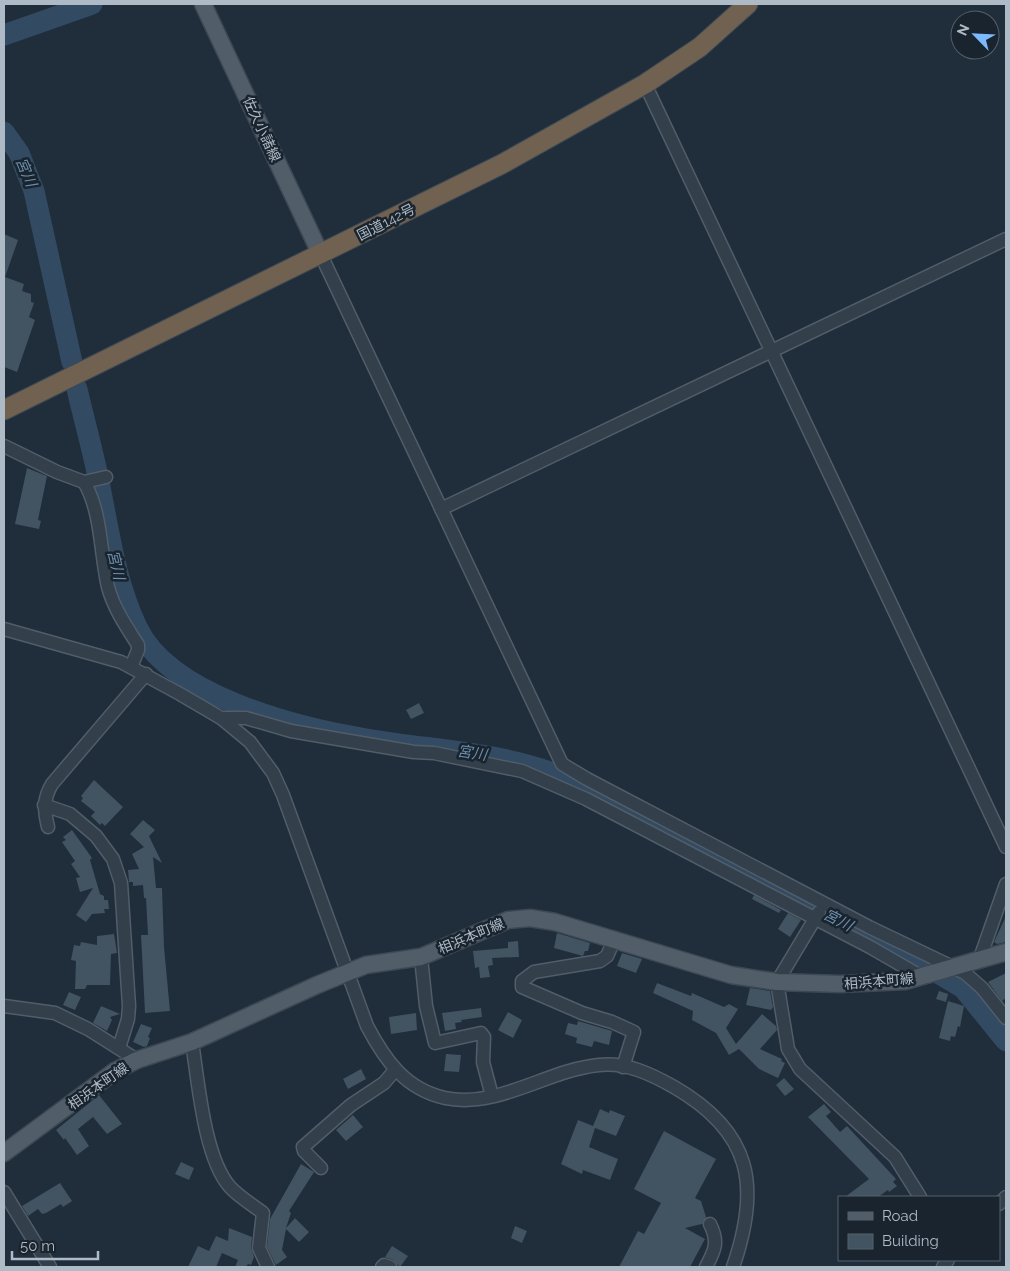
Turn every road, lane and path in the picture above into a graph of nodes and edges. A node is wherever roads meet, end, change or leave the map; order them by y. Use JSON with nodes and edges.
{"nodes":[{"id":1,"x":203,"y":4,"type":"edge"},
{"id":2,"x":748,"y":4,"type":"edge"},
{"id":3,"x":645,"y":84,"type":"junction"},
{"id":4,"x":1006,"y":239,"type":"edge"},
{"id":5,"x":321,"y":255,"type":"junction"},
{"id":6,"x":773,"y":351,"type":"junction"},
{"id":7,"x":4,"y":410,"type":"edge"},
{"id":8,"x":4,"y":446,"type":"edge"},
{"id":9,"x":442,"y":509,"type":"junction"},
{"id":10,"x":4,"y":629,"type":"edge"},
{"id":11,"x":131,"y":667,"type":"junction"},
{"id":12,"x":146,"y":674,"type":"junction"},
{"id":13,"x":221,"y":718,"type":"junction"},
{"id":14,"x":44,"y":805,"type":"junction"},
{"id":15,"x":48,"y":827,"type":"dead end"},
{"id":16,"x":1006,"y":847,"type":"edge"},
{"id":17,"x":1006,"y":884,"type":"edge"},
{"id":18,"x":819,"y":911,"type":"junction"},
{"id":19,"x":615,"y":938,"type":"junction"},
{"id":20,"x":1006,"y":952,"type":"edge"},
{"id":21,"x":421,"y":957,"type":"junction"},
{"id":22,"x":979,"y":961,"type":"junction"},
{"id":23,"x":950,"y":969,"type":"junction"},
{"id":24,"x":348,"y":973,"type":"junction"},
{"id":25,"x":925,"y":976,"type":"junction"},
{"id":26,"x":777,"y":982,"type":"junction"},
{"id":27,"x":4,"y":1006,"type":"edge"},
{"id":28,"x":1006,"y":1018,"type":"edge"},
{"id":29,"x":192,"y":1042,"type":"junction"},
{"id":30,"x":118,"y":1048,"type":"junction"},
{"id":31,"x":137,"y":1060,"type":"junction"},
{"id":32,"x":623,"y":1067,"type":"junction"},
{"id":33,"x":395,"y":1070,"type":"junction"},
{"id":34,"x":492,"y":1096,"type":"junction"},
{"id":35,"x":4,"y":1153,"type":"edge"},
{"id":36,"x":321,"y":1168,"type":"dead end"},
{"id":37,"x":4,"y":1192,"type":"edge"},
{"id":38,"x":919,"y":1196,"type":"edge"},
{"id":39,"x":710,"y":1224,"type":"dead end"},
{"id":40,"x":50,"y":1267,"type":"edge"},
{"id":41,"x":268,"y":1267,"type":"edge"},
{"id":42,"x":382,"y":1267,"type":"edge"},
{"id":43,"x":390,"y":1267,"type":"edge"},
{"id":44,"x":706,"y":1267,"type":"edge"},
{"id":45,"x":734,"y":1267,"type":"edge"}],
"edges":[{"from":1,"to":5,"type":"main road","name":"佐久小諸線"},
{"from":2,"to":3,"type":"highway","name":"国道142号"},
{"from":3,"to":5,"type":"highway","name":"国道142号"},
{"from":3,"to":6,"type":"street"},
{"from":4,"to":6,"type":"street"},
{"from":5,"to":7,"type":"highway","name":"国道142号"},
{"from":5,"to":9,"type":"street"},
{"from":6,"to":9,"type":"street"},
{"from":6,"to":16,"type":"street"},
{"from":8,"to":11,"type":"street"},
{"from":9,"to":18,"type":"street"},
{"from":10,"to":11,"type":"street"},
{"from":11,"to":12,"type":"street"},
{"from":12,"to":13,"type":"street"},
{"from":12,"to":14,"type":"street"},
{"from":13,"to":18,"type":"street"},
{"from":13,"to":24,"type":"street"},
{"from":14,"to":15,"type":"street"},
{"from":14,"to":30,"type":"street"},
{"from":17,"to":22,"type":"street"},
{"from":18,"to":23,"type":"street"},
{"from":18,"to":25,"type":"street"},
{"from":18,"to":26,"type":"street"},
{"from":19,"to":21,"type":"main road","name":"相浜本町線"},
{"from":19,"to":26,"type":"main road","name":"相浜本町線"},
{"from":19,"to":32,"type":"street"},
{"from":20,"to":22,"type":"main road","name":"相浜本町線"},
{"from":21,"to":24,"type":"main road","name":"相浜本町線"},
{"from":21,"to":34,"type":"street"},
{"from":22,"to":23,"type":"main road","name":"相浜本町線"},
{"from":23,"to":25,"type":"main road","name":"相浜本町線"},
{"from":23,"to":28,"type":"street"},
{"from":24,"to":29,"type":"main road","name":"相浜本町線"},
{"from":24,"to":33,"type":"street"},
{"from":25,"to":26,"type":"main road","name":"相浜本町線"},
{"from":26,"to":38,"type":"street"},
{"from":27,"to":30,"type":"street"},
{"from":29,"to":31,"type":"main road","name":"相浜本町線"},
{"from":29,"to":41,"type":"street"},
{"from":30,"to":31,"type":"street"},
{"from":31,"to":35,"type":"main road","name":"相浜本町線"},
{"from":32,"to":34,"type":"street"},
{"from":32,"to":45,"type":"street"},
{"from":33,"to":34,"type":"street"},
{"from":33,"to":36,"type":"street"},
{"from":37,"to":40,"type":"street"},
{"from":39,"to":44,"type":"street"},
{"from":42,"to":43,"type":"street"}]}
